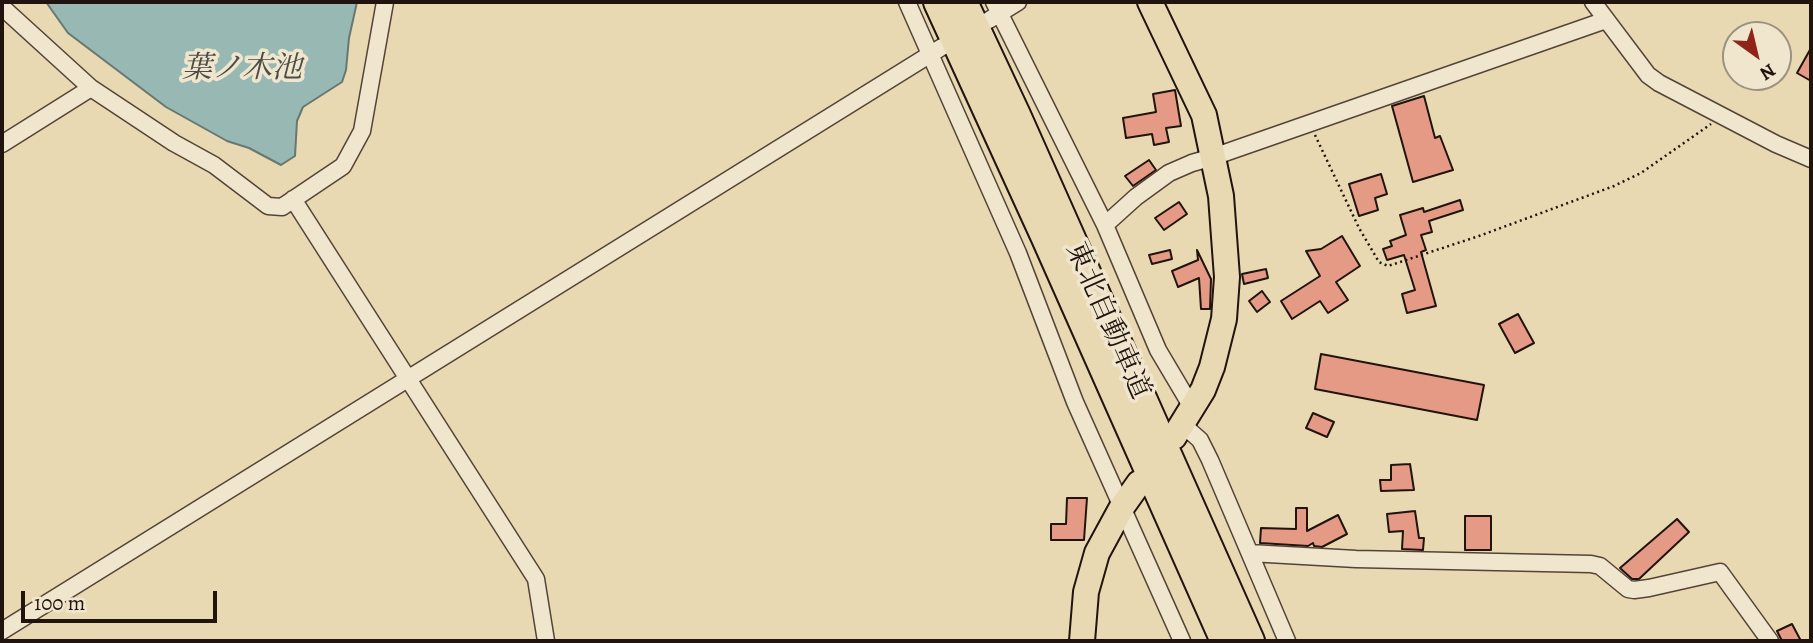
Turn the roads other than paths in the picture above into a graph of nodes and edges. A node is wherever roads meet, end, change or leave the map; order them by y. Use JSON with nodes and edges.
{"nodes":[{"id":1,"x":385,"y":2,"type":"edge"},
{"id":2,"x":907,"y":2,"type":"edge"},
{"id":3,"x":938,"y":2,"type":"edge"},
{"id":4,"x":962,"y":2,"type":"edge"},
{"id":5,"x":1018,"y":2,"type":"edge"},
{"id":6,"x":1150,"y":2,"type":"edge"},
{"id":7,"x":1592,"y":2,"type":"edge"},
{"id":8,"x":2,"y":7,"type":"edge"},
{"id":9,"x":994,"y":11,"type":"edge"},
{"id":10,"x":1606,"y":20,"type":"junction"},
{"id":11,"x":936,"y":51,"type":"junction"},
{"id":12,"x":91,"y":88,"type":"junction"},
{"id":13,"x":2,"y":144,"type":"edge"},
{"id":14,"x":1213,"y":157,"type":"junction"},
{"id":15,"x":1811,"y":159,"type":"edge"},
{"id":16,"x":293,"y":199,"type":"junction"},
{"id":17,"x":1105,"y":225,"type":"junction"},
{"id":18,"x":409,"y":378,"type":"junction"},
{"id":19,"x":1183,"y":423,"type":"junction"},
{"id":20,"x":1139,"y":483,"type":"dead end"},
{"id":21,"x":1122,"y":507,"type":"junction"},
{"id":22,"x":1250,"y":554,"type":"junction"},
{"id":23,"x":2,"y":631,"type":"edge"},
{"id":24,"x":545,"y":641,"type":"edge"},
{"id":25,"x":1082,"y":641,"type":"edge"},
{"id":26,"x":1182,"y":641,"type":"edge"},
{"id":27,"x":1225,"y":641,"type":"edge"},
{"id":28,"x":1250,"y":641,"type":"edge"},
{"id":29,"x":1287,"y":641,"type":"edge"},
{"id":30,"x":1770,"y":641,"type":"edge"}],
"edges":[{"from":1,"to":16,"type":"street"},
{"from":2,"to":11,"type":"street"},
{"from":3,"to":27,"type":"highway","name":"東北自動車道"},
{"from":4,"to":28,"type":"highway","name":"東北自動車道"},
{"from":5,"to":9,"type":"street"},
{"from":6,"to":14,"type":"main road"},
{"from":7,"to":10,"type":"street"},
{"from":8,"to":12,"type":"street"},
{"from":9,"to":17,"type":"street"},
{"from":10,"to":14,"type":"street"},
{"from":10,"to":15,"type":"street"},
{"from":11,"to":18,"type":"street"},
{"from":11,"to":21,"type":"street"},
{"from":12,"to":13,"type":"street"},
{"from":12,"to":16,"type":"street"},
{"from":14,"to":17,"type":"street"},
{"from":14,"to":19,"type":"main road"},
{"from":16,"to":18,"type":"street"},
{"from":17,"to":19,"type":"street"},
{"from":18,"to":23,"type":"street"},
{"from":18,"to":24,"type":"street"},
{"from":19,"to":22,"type":"street"},
{"from":20,"to":21,"type":"main road"},
{"from":21,"to":25,"type":"main road"},
{"from":21,"to":26,"type":"street"},
{"from":22,"to":29,"type":"street"},
{"from":22,"to":30,"type":"street"}]}
